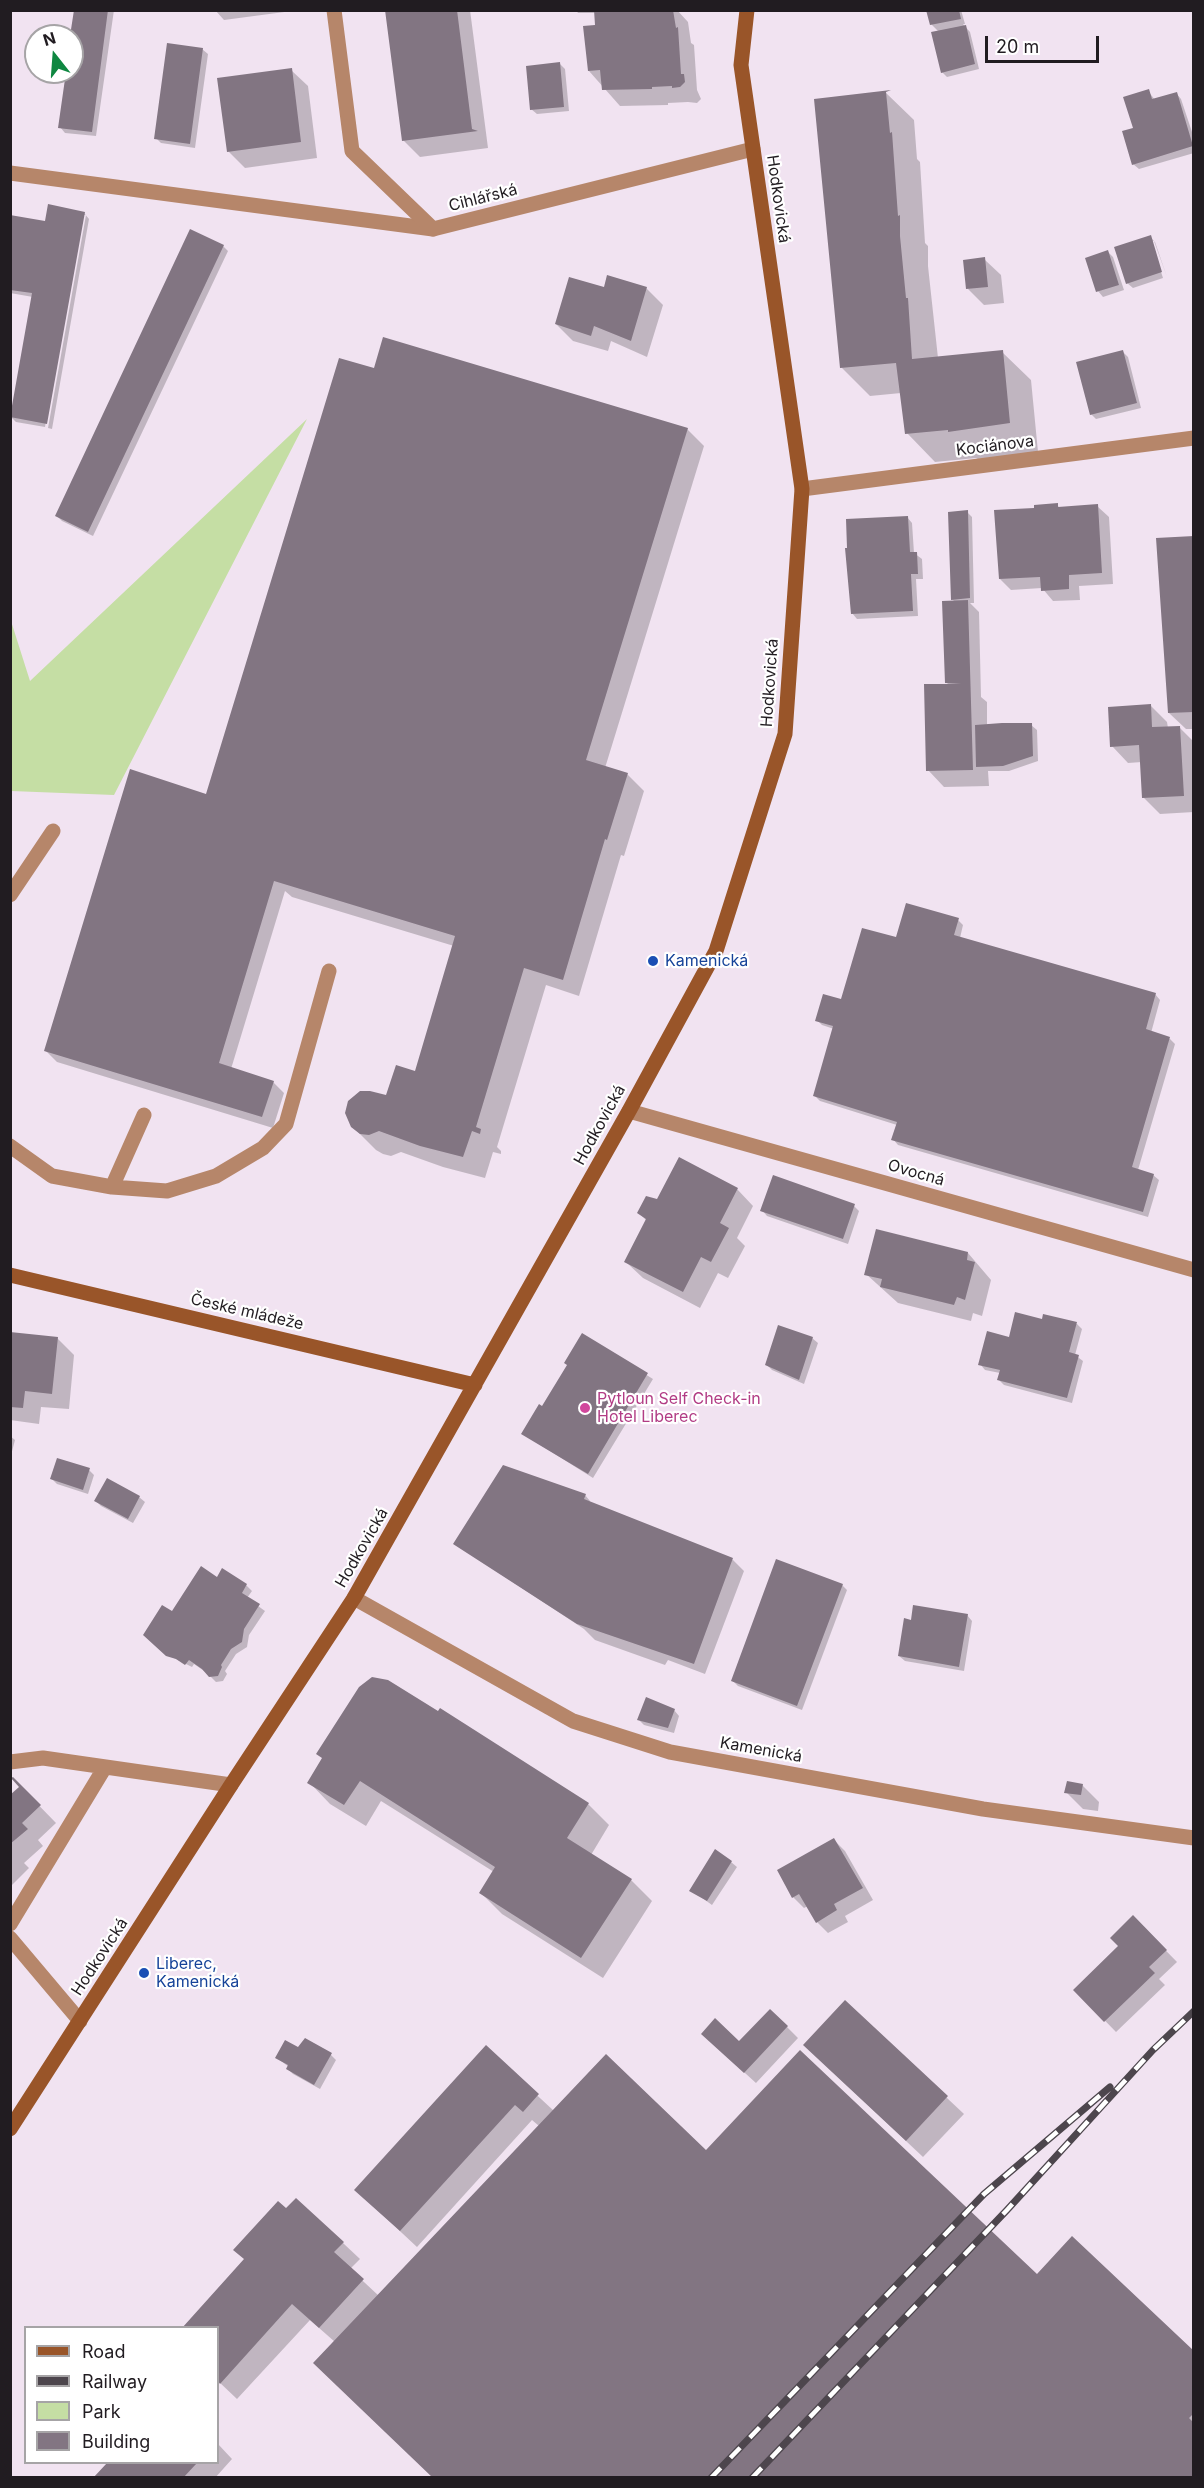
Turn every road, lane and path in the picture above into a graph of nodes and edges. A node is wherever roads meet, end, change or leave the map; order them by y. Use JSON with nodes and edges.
{"nodes":[{"id":1,"x":334,"y":10,"type":"edge"},
{"id":2,"x":747,"y":10,"type":"edge"},
{"id":3,"x":753,"y":149,"type":"junction"},
{"id":4,"x":10,"y":173,"type":"edge"},
{"id":5,"x":434,"y":229,"type":"junction"},
{"id":6,"x":1194,"y":438,"type":"edge"},
{"id":7,"x":802,"y":489,"type":"junction"},
{"id":8,"x":52,"y":831,"type":"dead end"},
{"id":9,"x":10,"y":895,"type":"edge"},
{"id":10,"x":329,"y":971,"type":"dead end"},
{"id":11,"x":629,"y":1111,"type":"junction"},
{"id":12,"x":144,"y":1115,"type":"dead end"},
{"id":13,"x":10,"y":1146,"type":"edge"},
{"id":14,"x":112,"y":1187,"type":"junction"},
{"id":15,"x":1194,"y":1270,"type":"edge"},
{"id":16,"x":10,"y":1275,"type":"edge"},
{"id":17,"x":475,"y":1385,"type":"junction"},
{"id":18,"x":354,"y":1598,"type":"junction"},
{"id":19,"x":10,"y":1762,"type":"edge"},
{"id":20,"x":105,"y":1767,"type":"junction"},
{"id":21,"x":231,"y":1785,"type":"junction"},
{"id":22,"x":1194,"y":1838,"type":"edge"},
{"id":23,"x":10,"y":1924,"type":"edge"},
{"id":24,"x":10,"y":1938,"type":"edge"},
{"id":25,"x":80,"y":2021,"type":"junction"},
{"id":26,"x":10,"y":2129,"type":"edge"}],
"edges":[{"from":1,"to":5,"type":"street","name":"Cihlářská"},
{"from":2,"to":3,"type":"street","name":"Hodkovická"},
{"from":3,"to":5,"type":"street","name":"Cihlářská"},
{"from":3,"to":7,"type":"street","name":"Hodkovická"},
{"from":4,"to":5,"type":"street"},
{"from":6,"to":7,"type":"street","name":"Kociánova"},
{"from":7,"to":11,"type":"street","name":"Hodkovická"},
{"from":8,"to":9,"type":"street"},
{"from":10,"to":14,"type":"street"},
{"from":11,"to":15,"type":"street","name":"Ovocná"},
{"from":11,"to":17,"type":"street","name":"Hodkovická"},
{"from":12,"to":14,"type":"street"},
{"from":13,"to":14,"type":"street"},
{"from":16,"to":17,"type":"street","name":"České mládeže"},
{"from":17,"to":18,"type":"street","name":"Hodkovická"},
{"from":18,"to":21,"type":"street","name":"Hodkovická"},
{"from":18,"to":22,"type":"street","name":"Kamenická"},
{"from":19,"to":20,"type":"street"},
{"from":20,"to":21,"type":"street"},
{"from":20,"to":23,"type":"street"},
{"from":21,"to":25,"type":"street","name":"Hodkovická"},
{"from":24,"to":25,"type":"street"},
{"from":25,"to":26,"type":"street","name":"Hodkovická"}]}
